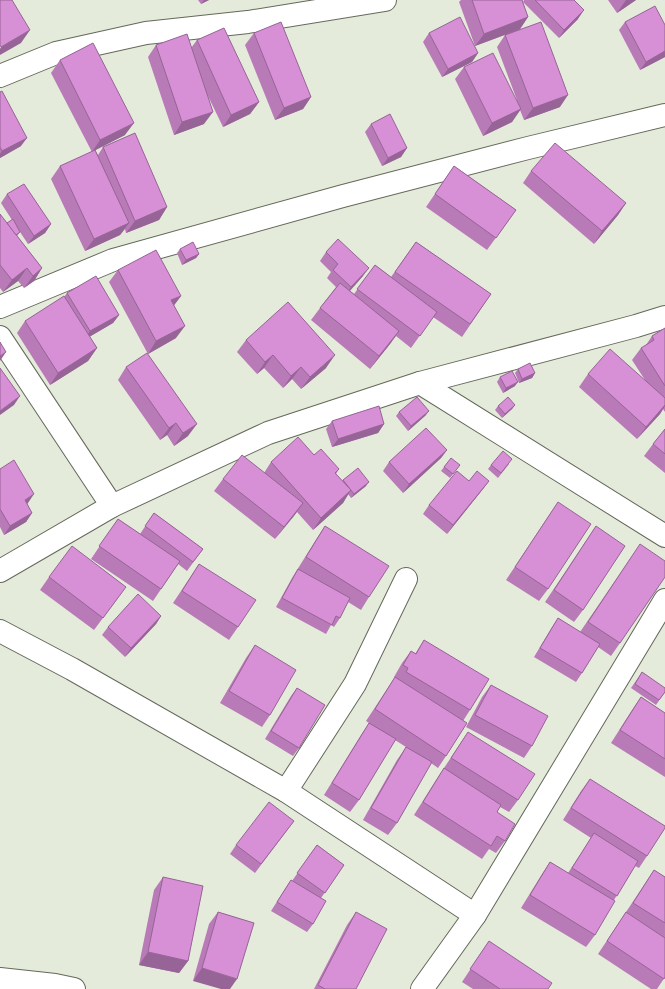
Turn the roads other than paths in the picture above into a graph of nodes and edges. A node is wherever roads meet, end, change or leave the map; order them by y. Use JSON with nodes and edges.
{"nodes":[{"id":1,"x":385,"y":0,"type":"edge"},
{"id":2,"x":0,"y":76,"type":"edge"},
{"id":3,"x":665,"y":115,"type":"edge"},
{"id":4,"x":0,"y":307,"type":"edge"},
{"id":5,"x":665,"y":317,"type":"edge"},
{"id":6,"x":0,"y":337,"type":"edge"},
{"id":7,"x":420,"y":383,"type":"junction"},
{"id":8,"x":112,"y":506,"type":"junction"},
{"id":9,"x":665,"y":536,"type":"edge"},
{"id":10,"x":0,"y":571,"type":"edge"},
{"id":11,"x":406,"y":579,"type":"dead end"},
{"id":12,"x":665,"y":600,"type":"edge"},
{"id":13,"x":0,"y":631,"type":"edge"},
{"id":14,"x":286,"y":791,"type":"junction"},
{"id":15,"x":475,"y":915,"type":"junction"},
{"id":16,"x":0,"y":979,"type":"edge"},
{"id":17,"x":74,"y":989,"type":"edge"},
{"id":18,"x":422,"y":989,"type":"edge"}],
"edges":[{"from":1,"to":2,"type":"street"},
{"from":3,"to":4,"type":"street"},
{"from":5,"to":7,"type":"street"},
{"from":6,"to":8,"type":"street"},
{"from":7,"to":8,"type":"street"},
{"from":7,"to":9,"type":"street"},
{"from":8,"to":10,"type":"street"},
{"from":11,"to":14,"type":"street"},
{"from":12,"to":15,"type":"street"},
{"from":13,"to":14,"type":"street"},
{"from":14,"to":15,"type":"street"},
{"from":15,"to":18,"type":"street"},
{"from":16,"to":17,"type":"street"}]}
